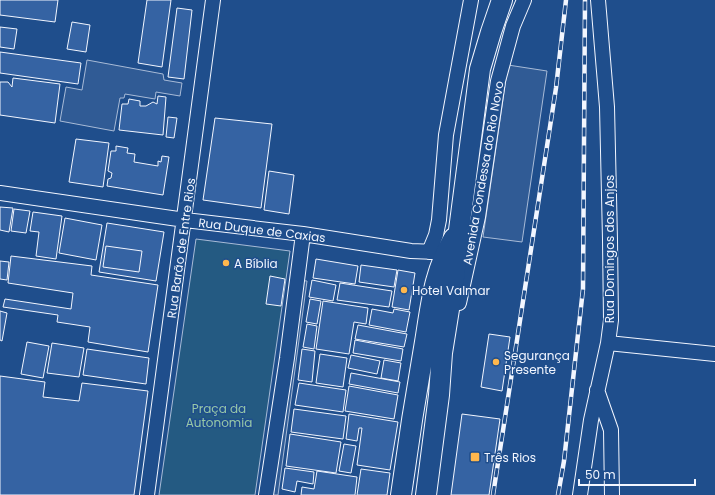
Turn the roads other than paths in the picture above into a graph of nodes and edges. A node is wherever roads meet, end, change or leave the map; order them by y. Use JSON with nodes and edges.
{"nodes":[{"id":1,"x":213,"y":0,"type":"edge"},
{"id":2,"x":471,"y":0,"type":"edge"},
{"id":3,"x":502,"y":0,"type":"edge"},
{"id":4,"x":524,"y":0,"type":"edge"},
{"id":5,"x":598,"y":0,"type":"edge"},
{"id":6,"x":0,"y":193,"type":"edge"},
{"id":7,"x":185,"y":220,"type":"junction"},
{"id":8,"x":459,"y":230,"type":"junction"},
{"id":9,"x":303,"y":234,"type":"junction"},
{"id":10,"x":437,"y":252,"type":"junction"},
{"id":11,"x":608,"y":343,"type":"junction"},
{"id":12,"x":715,"y":354,"type":"edge"},
{"id":13,"x":597,"y":389,"type":"junction"},
{"id":14,"x":439,"y":395,"type":"junction"},
{"id":15,"x":147,"y":495,"type":"edge"},
{"id":16,"x":266,"y":495,"type":"edge"},
{"id":17,"x":401,"y":495,"type":"edge"},
{"id":18,"x":426,"y":495,"type":"edge"},
{"id":19,"x":580,"y":495,"type":"edge"},
{"id":20,"x":612,"y":495,"type":"edge"}],
"edges":[{"from":1,"to":7,"type":"street","name":"Rua Barão de Entre Rios"},
{"from":2,"to":10,"type":"street","name":"Avenida Condessa do Rio Novo"},
{"from":3,"to":8,"type":"main road"},
{"from":4,"to":14,"type":"street","name":"Avenida Condessa do Rio Novo"},
{"from":5,"to":11,"type":"street","name":"Rua Domingos dos Anjos"},
{"from":6,"to":7,"type":"street","name":"Rua Duque de Caxias"},
{"from":7,"to":9,"type":"street","name":"Rua Duque de Caxias"},
{"from":7,"to":15,"type":"street","name":"Rua Barão de Entre Rios"},
{"from":8,"to":10,"type":"main road","name":"Avenida Condessa do Rio Novo"},
{"from":8,"to":14,"type":"main road","name":"Avenida Condessa do Rio Novo"},
{"from":9,"to":10,"type":"street","name":"Rua Duque de Caxias"},
{"from":9,"to":16,"type":"street"},
{"from":10,"to":17,"type":"main road","name":"Avenida Condessa do Rio Novo"},
{"from":11,"to":12,"type":"street"},
{"from":11,"to":13,"type":"street","name":"Rua Domingos dos Anjos"},
{"from":13,"to":19,"type":"street","name":"Rua Domingos dos Anjos"},
{"from":13,"to":20,"type":"street"},
{"from":14,"to":18,"type":"main road","name":"Avenida Condessa do Rio Novo"}]}
